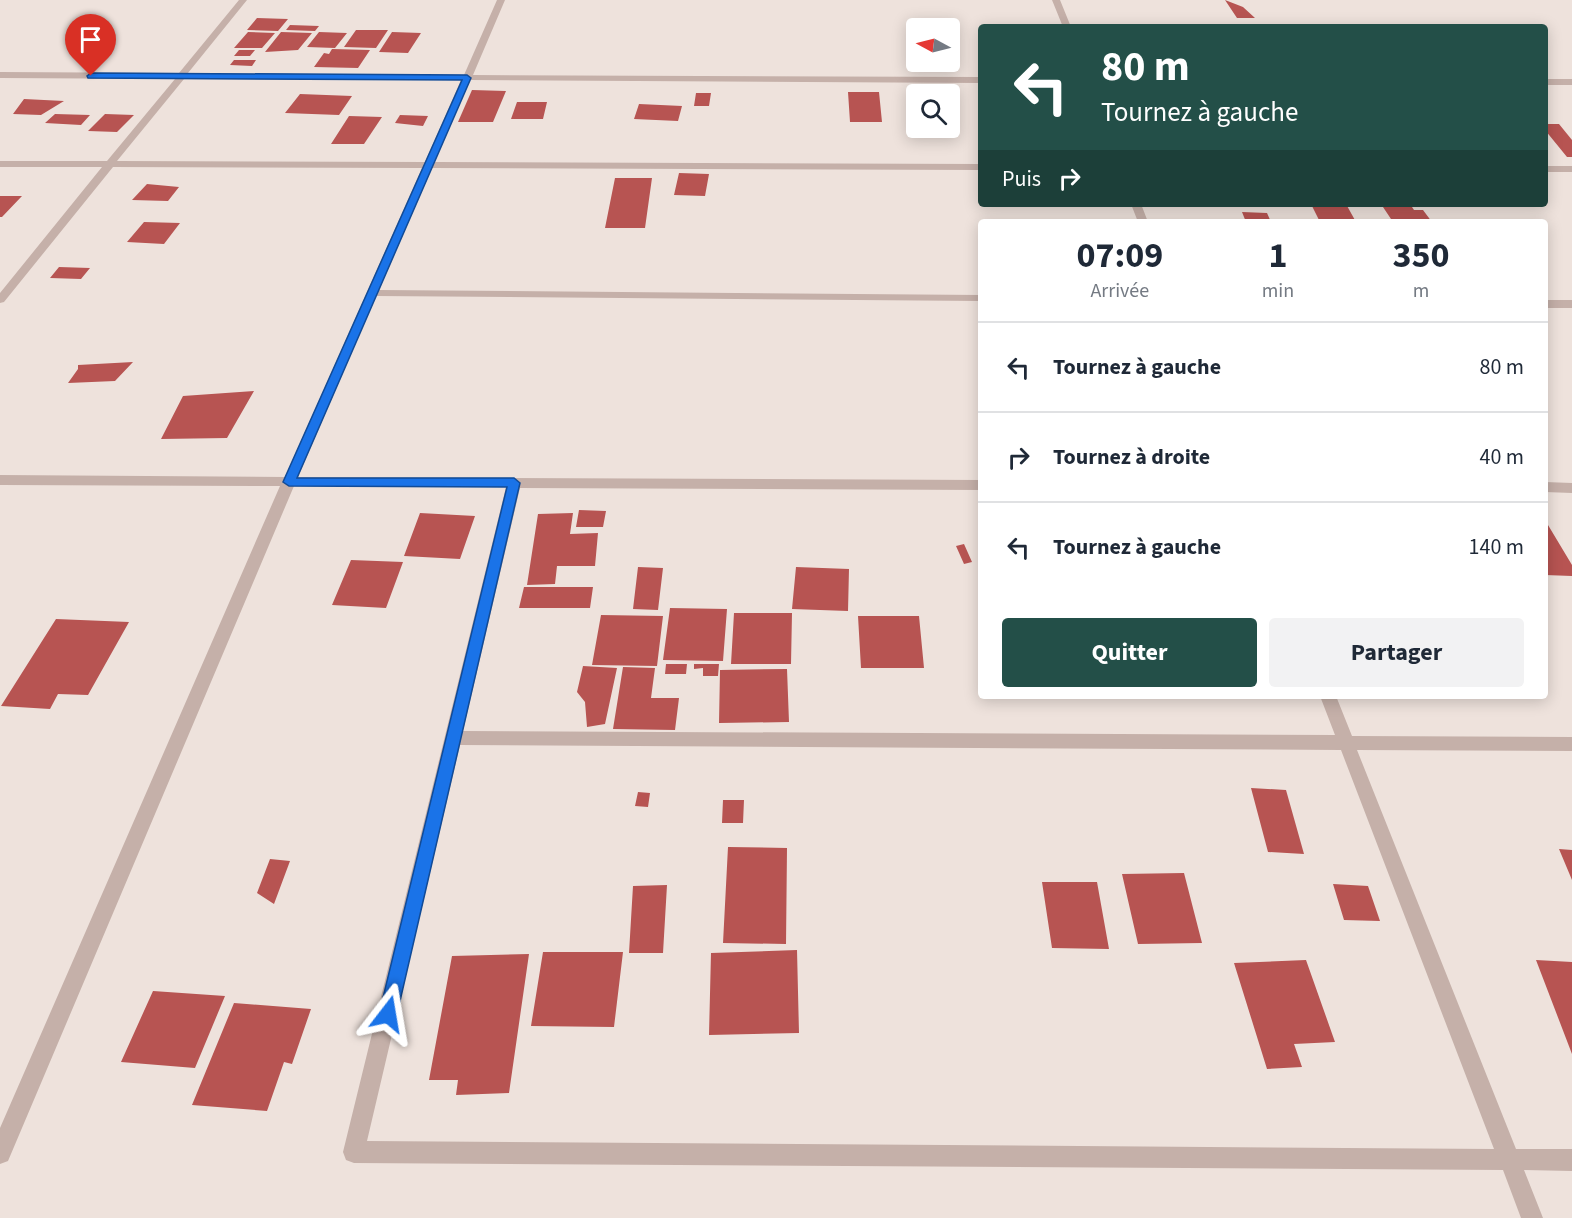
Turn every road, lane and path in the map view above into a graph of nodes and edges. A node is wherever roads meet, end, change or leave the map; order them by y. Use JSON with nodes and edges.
{"nodes":[{"id":1,"x":243,"y":0,"type":"edge"},
{"id":2,"x":501,"y":0,"type":"edge"},
{"id":3,"x":1056,"y":0,"type":"edge"},
{"id":4,"x":1066,"y":24,"type":"edge"},
{"id":5,"x":0,"y":75,"type":"edge"},
{"id":6,"x":182,"y":76,"type":"junction"},
{"id":7,"x":467,"y":78,"type":"junction"},
{"id":8,"x":978,"y":80,"type":"edge"},
{"id":9,"x":1548,"y":82,"type":"edge"},
{"id":10,"x":1572,"y":82,"type":"edge"},
{"id":11,"x":0,"y":164,"type":"edge"},
{"id":12,"x":111,"y":164,"type":"junction"},
{"id":13,"x":429,"y":165,"type":"junction"},
{"id":14,"x":978,"y":167,"type":"edge"},
{"id":15,"x":1548,"y":169,"type":"edge"},
{"id":16,"x":1572,"y":169,"type":"edge"},
{"id":17,"x":373,"y":293,"type":"junction"},
{"id":18,"x":978,"y":298,"type":"edge"},
{"id":19,"x":0,"y":300,"type":"edge"},
{"id":20,"x":1548,"y":303,"type":"edge"},
{"id":21,"x":1572,"y":304,"type":"edge"},
{"id":22,"x":0,"y":480,"type":"edge"},
{"id":23,"x":289,"y":482,"type":"junction"},
{"id":24,"x":514,"y":483,"type":"junction"},
{"id":25,"x":978,"y":485,"type":"edge"},
{"id":26,"x":1548,"y":487,"type":"edge"},
{"id":27,"x":1572,"y":488,"type":"edge"},
{"id":28,"x":1329,"y":699,"type":"edge"},
{"id":29,"x":454,"y":738,"type":"junction"},
{"id":30,"x":1346,"y":742,"type":"junction"},
{"id":31,"x":1572,"y":744,"type":"edge"},
{"id":32,"x":1,"y":1150,"type":"edge"},
{"id":33,"x":1509,"y":1159,"type":"junction"},
{"id":34,"x":1572,"y":1160,"type":"edge"},
{"id":35,"x":1532,"y":1218,"type":"edge"}],
"edges":[{"from":1,"to":6,"type":"street"},
{"from":2,"to":7,"type":"street"},
{"from":3,"to":4,"type":"street"},
{"from":5,"to":6,"type":"street"},
{"from":6,"to":7,"type":"street"},
{"from":6,"to":12,"type":"street"},
{"from":7,"to":8,"type":"street"},
{"from":7,"to":13,"type":"street"},
{"from":9,"to":10,"type":"street"},
{"from":11,"to":12,"type":"street"},
{"from":12,"to":13,"type":"street"},
{"from":12,"to":19,"type":"street"},
{"from":13,"to":14,"type":"street"},
{"from":13,"to":17,"type":"street"},
{"from":15,"to":16,"type":"street"},
{"from":17,"to":18,"type":"street"},
{"from":17,"to":23,"type":"street"},
{"from":20,"to":21,"type":"street"},
{"from":22,"to":23,"type":"street"},
{"from":23,"to":24,"type":"street"},
{"from":23,"to":32,"type":"street"},
{"from":24,"to":25,"type":"street"},
{"from":24,"to":29,"type":"street"},
{"from":26,"to":27,"type":"street"},
{"from":28,"to":30,"type":"street"},
{"from":29,"to":30,"type":"street"},
{"from":29,"to":33,"type":"street"},
{"from":30,"to":31,"type":"street"},
{"from":30,"to":33,"type":"street"},
{"from":33,"to":34,"type":"street"},
{"from":33,"to":35,"type":"street"}]}
